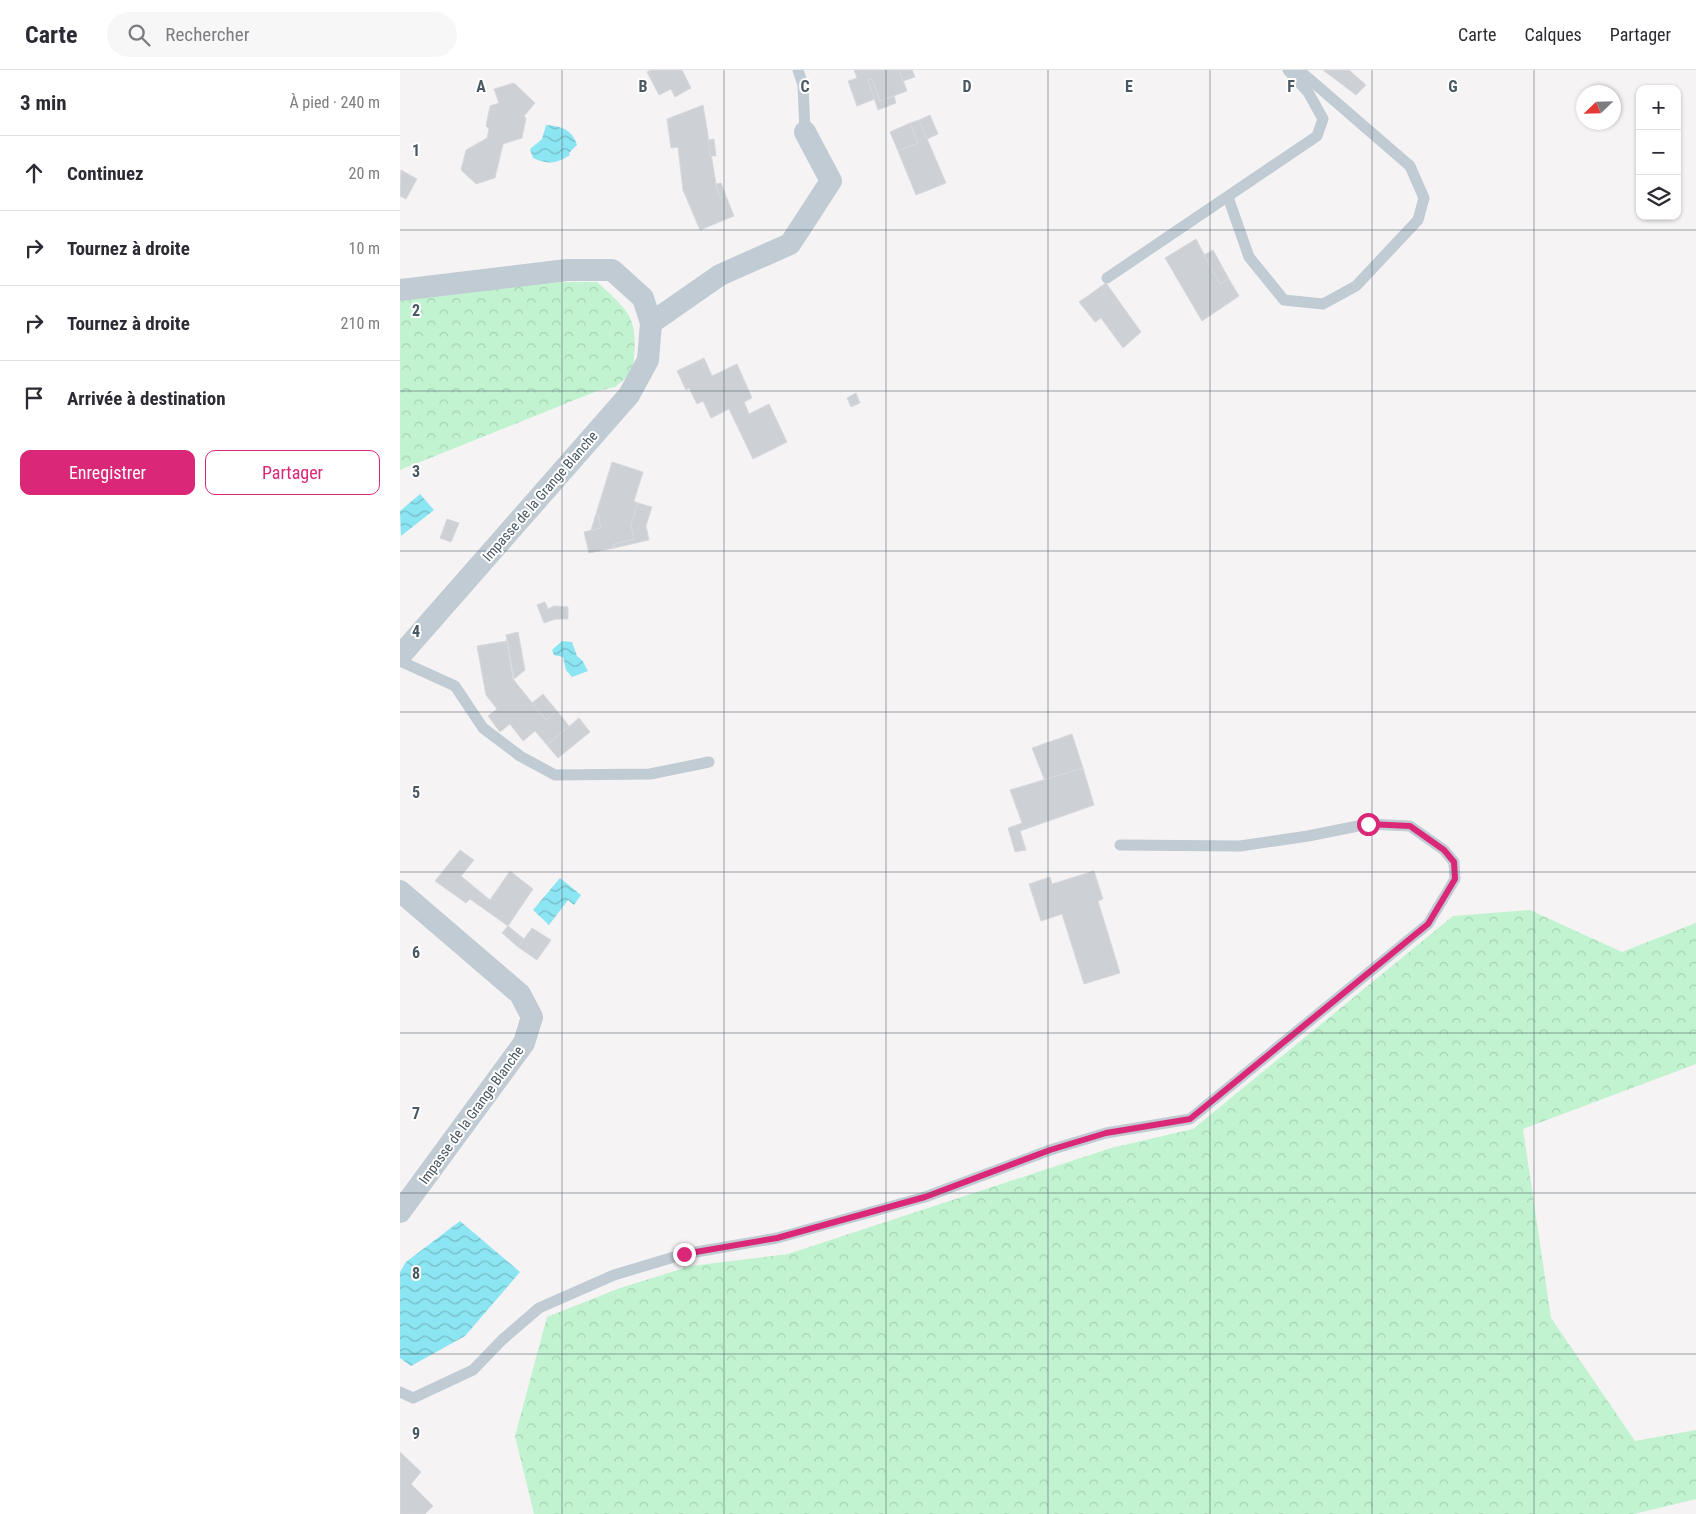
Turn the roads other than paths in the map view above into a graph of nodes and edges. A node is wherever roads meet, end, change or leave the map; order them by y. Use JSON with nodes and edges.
{"nodes":[{"id":1,"x":798,"y":70,"type":"edge"},
{"id":2,"x":1288,"y":70,"type":"edge"},
{"id":3,"x":1299,"y":70,"type":"edge"},
{"id":4,"x":805,"y":132,"type":"joint"},
{"id":5,"x":1228,"y":197,"type":"junction"},
{"id":6,"x":1107,"y":278,"type":"dead end"},
{"id":7,"x":400,"y":290,"type":"edge"},
{"id":8,"x":651,"y":323,"type":"junction"},
{"id":9,"x":400,"y":656,"type":"edge"},
{"id":10,"x":400,"y":661,"type":"edge"},
{"id":11,"x":709,"y":762,"type":"dead end"},
{"id":12,"x":1120,"y":845,"type":"dead end"},
{"id":13,"x":400,"y":891,"type":"edge"},
{"id":14,"x":400,"y":1212,"type":"edge"},
{"id":15,"x":400,"y":1392,"type":"edge"}],
"edges":[{"from":1,"to":4,"type":"lane"},
{"from":2,"to":5,"type":"lane"},
{"from":3,"to":5,"type":"lane"},
{"from":4,"to":8,"type":"street"},
{"from":5,"to":6,"type":"lane"},
{"from":7,"to":8,"type":"street","name":"Impasse de la Grange Blanche"},
{"from":8,"to":9,"type":"street","name":"Impasse de la Grange Blanche"},
{"from":10,"to":11,"type":"lane"},
{"from":12,"to":15,"type":"lane"},
{"from":13,"to":14,"type":"street","name":"Impasse de la Grange Blanche"}]}
